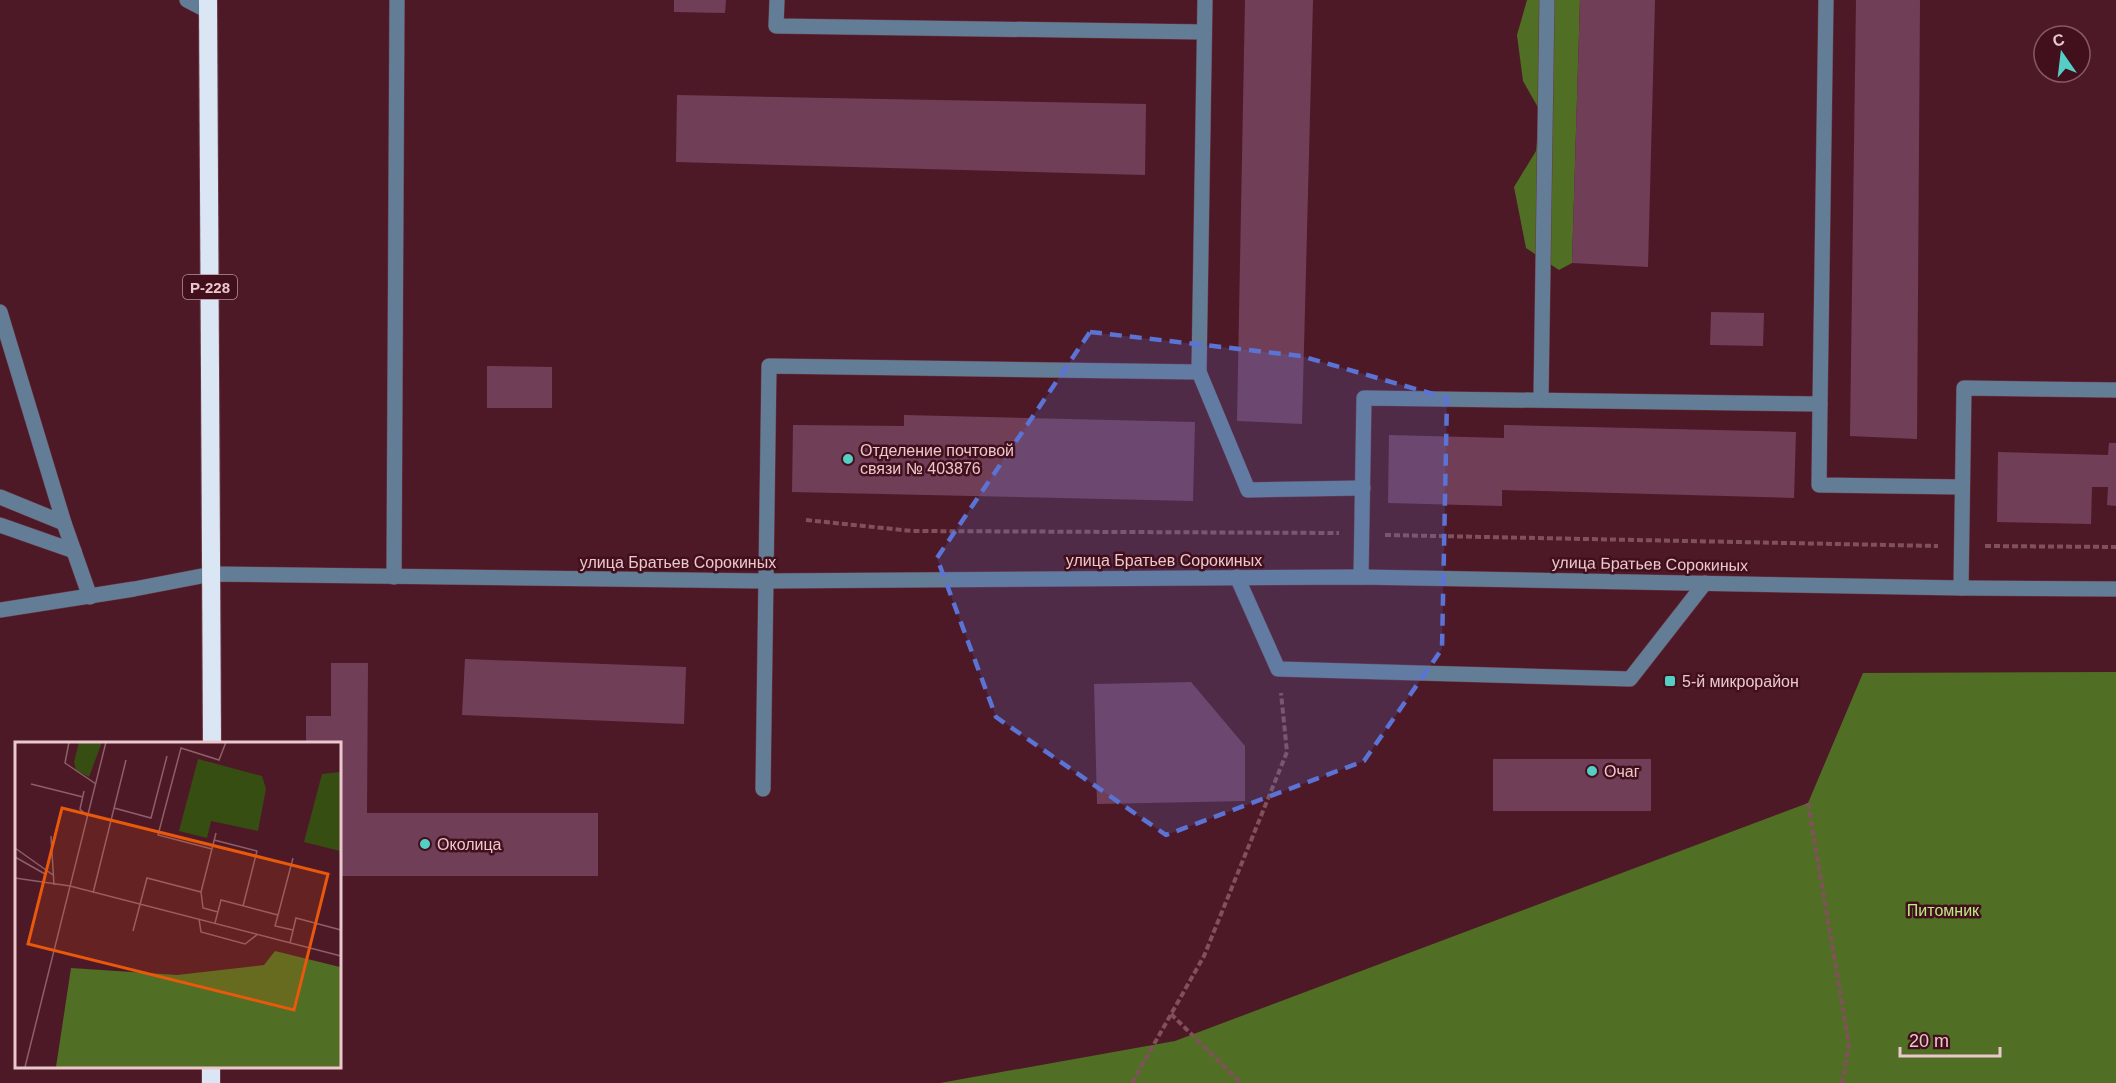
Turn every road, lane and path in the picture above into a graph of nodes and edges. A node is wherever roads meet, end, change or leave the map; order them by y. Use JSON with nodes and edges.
{"nodes":[{"id":1,"x":187,"y":0,"type":"edge"},
{"id":2,"x":397,"y":0,"type":"edge"},
{"id":3,"x":777,"y":0,"type":"edge"},
{"id":4,"x":1205,"y":0,"type":"edge"},
{"id":5,"x":1547,"y":0,"type":"edge"},
{"id":6,"x":1826,"y":0,"type":"edge"},
{"id":7,"x":208,"y":6,"type":"edge"},
{"id":8,"x":1204,"y":32,"type":"junction"},
{"id":9,"x":0,"y":312,"type":"edge"},
{"id":10,"x":1199,"y":372,"type":"junction"},
{"id":11,"x":2116,"y":390,"type":"edge"},
{"id":12,"x":1541,"y":399,"type":"junction"},
{"id":13,"x":1820,"y":404,"type":"junction"},
{"id":14,"x":1962,"y":487,"type":"junction"},
{"id":15,"x":1363,"y":488,"type":"junction"},
{"id":16,"x":0,"y":497,"type":"edge"},
{"id":17,"x":806,"y":520,"type":"dead end"},
{"id":18,"x":64,"y":523,"type":"junction"},
{"id":19,"x":0,"y":525,"type":"edge"},
{"id":20,"x":1362,"y":534,"type":"junction"},
{"id":21,"x":1961,"y":546,"type":"junction"},
{"id":22,"x":2116,"y":547,"type":"edge"},
{"id":23,"x":74,"y":551,"type":"junction"},
{"id":24,"x":212,"y":574,"type":"junction"},
{"id":25,"x":394,"y":577,"type":"junction"},
{"id":26,"x":1237,"y":577,"type":"junction"},
{"id":27,"x":1361,"y":577,"type":"junction"},
{"id":28,"x":765,"y":581,"type":"junction"},
{"id":29,"x":1705,"y":583,"type":"junction"},
{"id":30,"x":1961,"y":588,"type":"junction"},
{"id":31,"x":2116,"y":589,"type":"edge"},
{"id":32,"x":90,"y":597,"type":"junction"},
{"id":33,"x":0,"y":610,"type":"edge"},
{"id":34,"x":1278,"y":669,"type":"junction"},
{"id":35,"x":212,"y":742,"type":"edge"},
{"id":36,"x":763,"y":789,"type":"dead end"},
{"id":37,"x":1808,"y":803,"type":"dead end"},
{"id":38,"x":1171,"y":1014,"type":"junction"},
{"id":39,"x":1132,"y":1083,"type":"edge"},
{"id":40,"x":1241,"y":1083,"type":"edge"},
{"id":41,"x":1842,"y":1083,"type":"edge"}],
"edges":[{"from":1,"to":7,"type":"street"},
{"from":2,"to":25,"type":"street"},
{"from":3,"to":8,"type":"street"},
{"from":4,"to":8,"type":"street"},
{"from":5,"to":12,"type":"street"},
{"from":6,"to":13,"type":"street"},
{"from":7,"to":24,"type":"highway","number":"Р-228"},
{"from":8,"to":10,"type":"street"},
{"from":9,"to":18,"type":"street"},
{"from":10,"to":15,"type":"street"},
{"from":10,"to":28,"type":"street"},
{"from":11,"to":14,"type":"street"},
{"from":12,"to":13,"type":"street"},
{"from":12,"to":15,"type":"street"},
{"from":13,"to":14,"type":"street"},
{"from":14,"to":21,"type":"street"},
{"from":15,"to":20,"type":"street"},
{"from":16,"to":18,"type":"street"},
{"from":17,"to":20,"type":"path"},
{"from":18,"to":23,"type":"street"},
{"from":19,"to":23,"type":"street"},
{"from":20,"to":21,"type":"path"},
{"from":20,"to":27,"type":"street"},
{"from":21,"to":22,"type":"path"},
{"from":21,"to":30,"type":"street"},
{"from":23,"to":32,"type":"street"},
{"from":24,"to":25,"type":"street","name":"улица Братьев Сорокиных"},
{"from":24,"to":32,"type":"street","name":"улица Братьев Сорокиных"},
{"from":24,"to":35,"type":"highway","number":"Р-228"},
{"from":25,"to":28,"type":"street","name":"улица Братьев Сорокиных"},
{"from":26,"to":27,"type":"street","name":"улица Братьев Сорокиных"},
{"from":26,"to":28,"type":"street","name":"улица Братьев Сорокиных"},
{"from":26,"to":34,"type":"street"},
{"from":27,"to":29,"type":"street","name":"улица Братьев Сорокиных"},
{"from":28,"to":36,"type":"street"},
{"from":29,"to":30,"type":"street","name":"улица Братьев Сорокиных"},
{"from":29,"to":34,"type":"street"},
{"from":30,"to":31,"type":"street","name":"улица Братьев Сорокиных"},
{"from":32,"to":33,"type":"street","name":"улица Братьев Сорокиных"},
{"from":34,"to":38,"type":"path"},
{"from":37,"to":41,"type":"path"},
{"from":38,"to":39,"type":"path"},
{"from":38,"to":40,"type":"path"}]}
